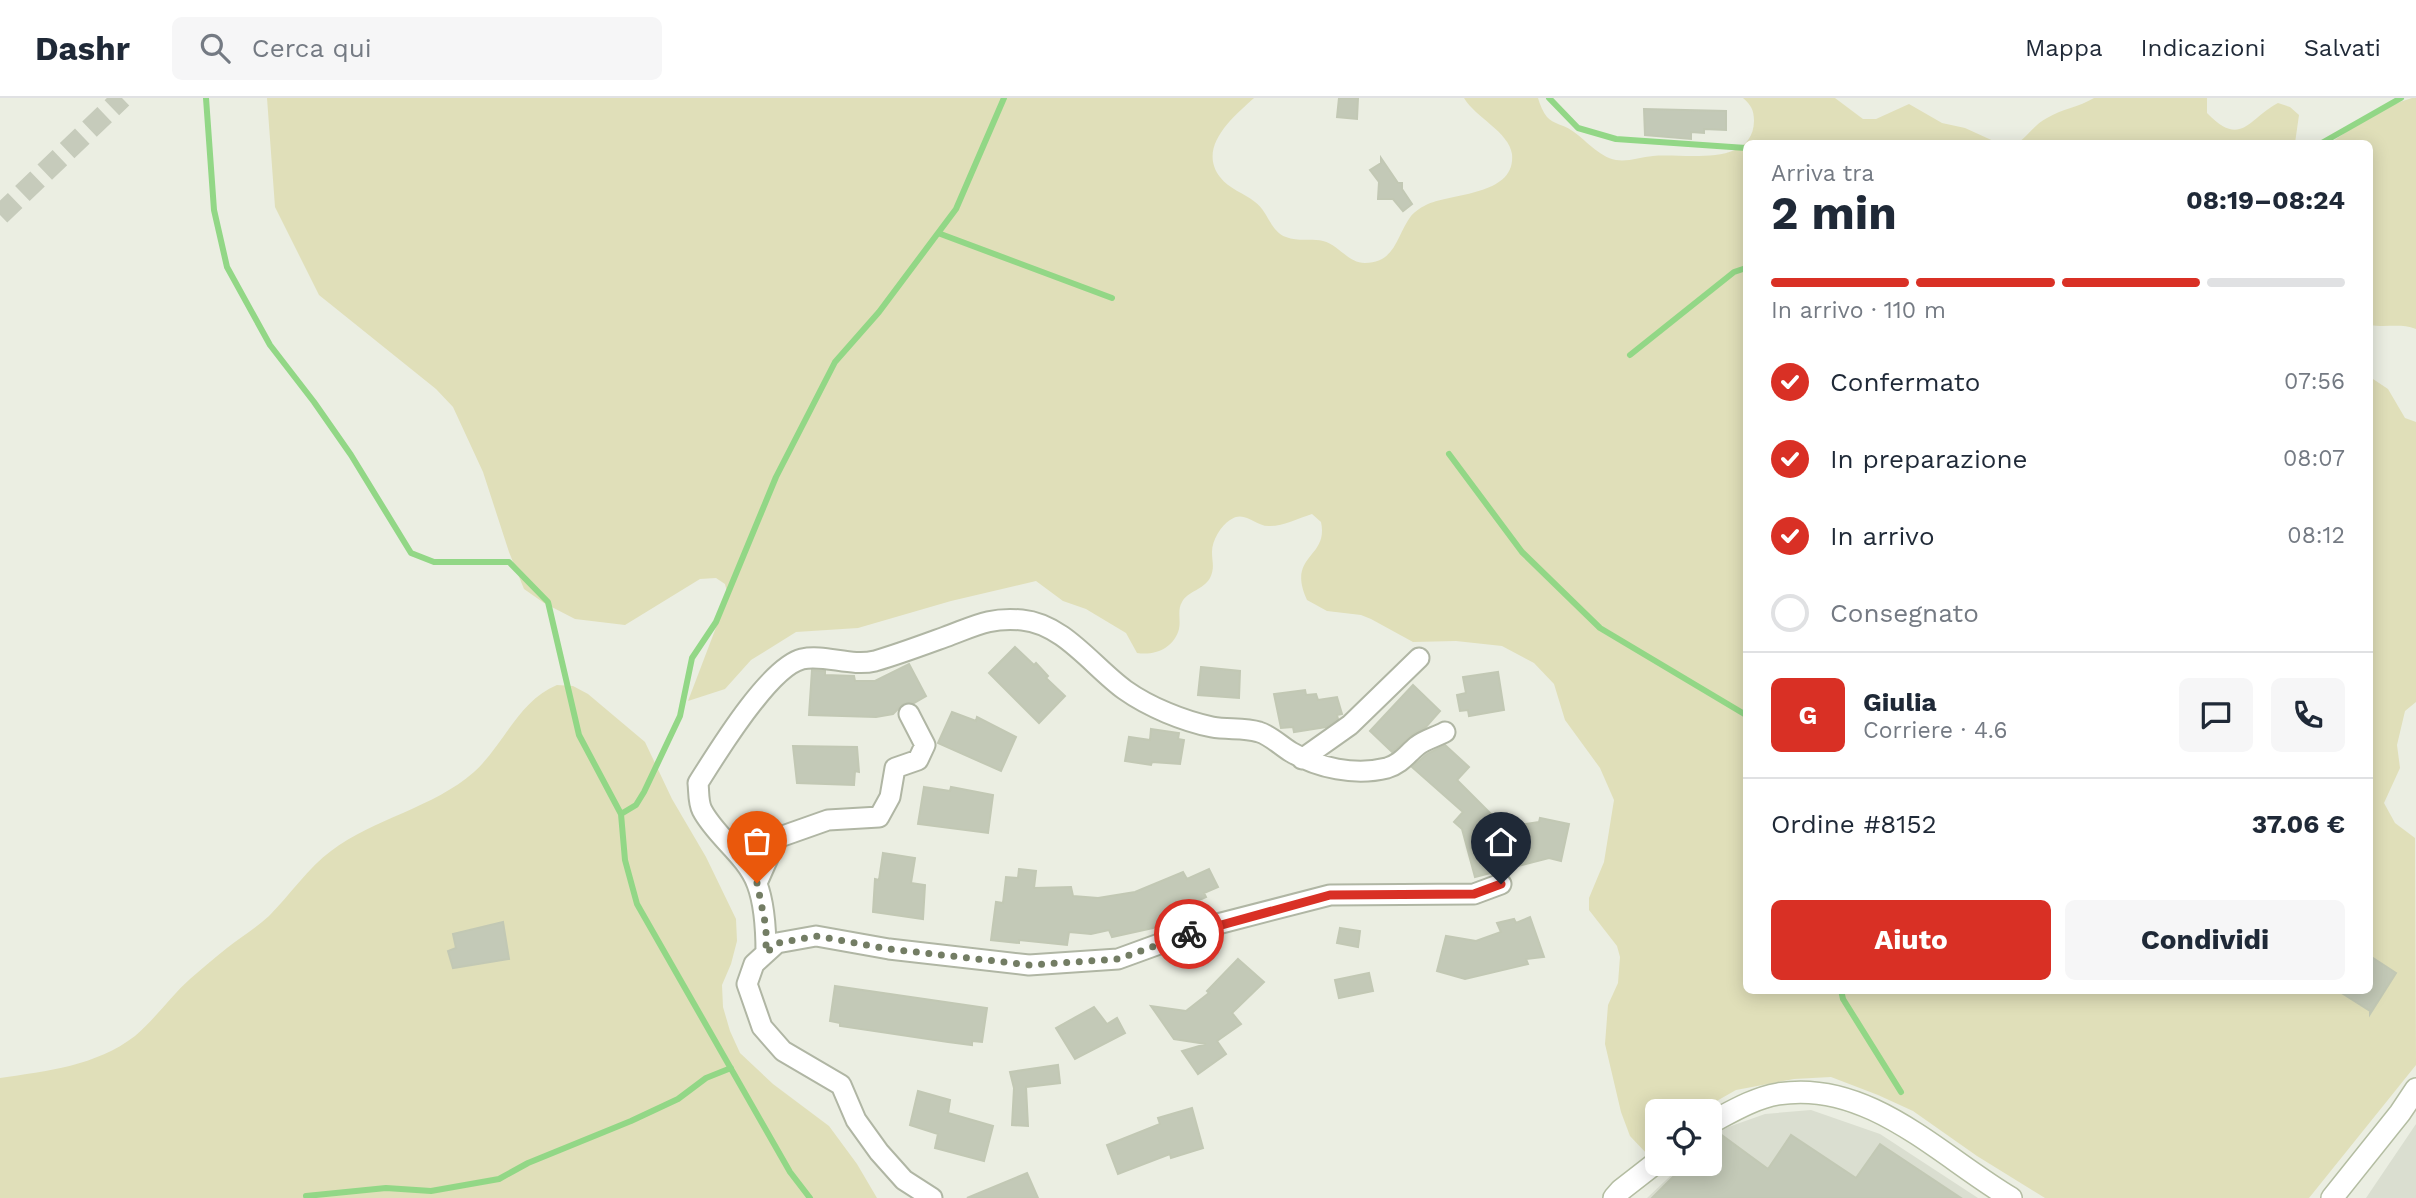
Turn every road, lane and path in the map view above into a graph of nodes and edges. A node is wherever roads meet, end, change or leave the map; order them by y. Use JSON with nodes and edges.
{"nodes":[{"id":1,"x":1419,"y":658,"type":"dead end"},
{"id":2,"x":909,"y":714,"type":"dead end"},
{"id":3,"x":1445,"y":732,"type":"dead end"},
{"id":4,"x":1302,"y":759,"type":"junction"},
{"id":5,"x":757,"y":883,"type":"junction"},
{"id":6,"x":1501,"y":884,"type":"dead end"},
{"id":7,"x":766,"y":953,"type":"junction"},
{"id":8,"x":2416,"y":1088,"type":"edge"},
{"id":9,"x":1722,"y":1117,"type":"edge"},
{"id":10,"x":1645,"y":1171,"type":"edge"},
{"id":11,"x":932,"y":1198,"type":"edge"},
{"id":12,"x":1614,"y":1198,"type":"edge"},
{"id":13,"x":2011,"y":1198,"type":"edge"},
{"id":14,"x":2332,"y":1198,"type":"edge"}],
"edges":[{"from":1,"to":4,"type":"street"},
{"from":2,"to":5,"type":"street"},
{"from":3,"to":4,"type":"street"},
{"from":4,"to":5,"type":"street"},
{"from":5,"to":7,"type":"street"},
{"from":6,"to":7,"type":"street"},
{"from":7,"to":11,"type":"street"},
{"from":8,"to":14,"type":"main road"},
{"from":9,"to":13,"type":"main road"},
{"from":10,"to":12,"type":"main road"}]}
